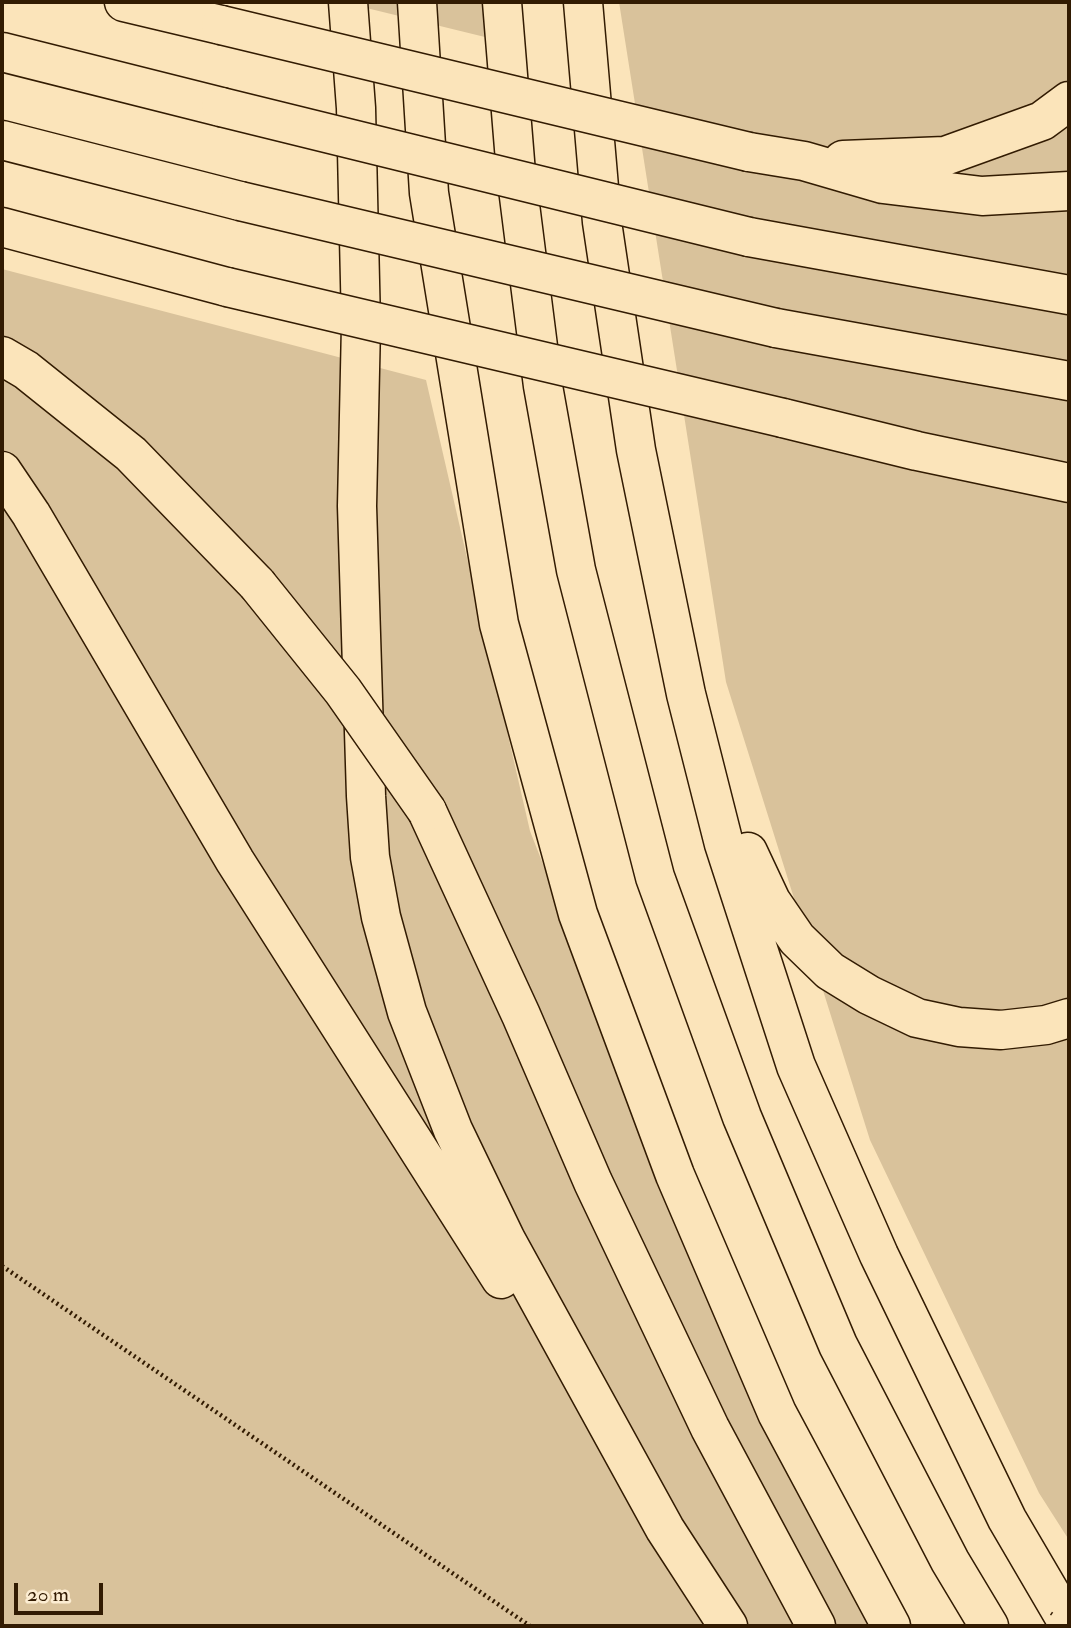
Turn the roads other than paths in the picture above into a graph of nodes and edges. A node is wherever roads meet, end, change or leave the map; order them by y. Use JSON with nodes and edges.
{"nodes":[{"id":1,"x":124,"y":2,"type":"edge"},
{"id":2,"x":348,"y":2,"type":"edge"},
{"id":3,"x":417,"y":2,"type":"edge"},
{"id":4,"x":502,"y":2,"type":"edge"},
{"id":5,"x":583,"y":2,"type":"edge"},
{"id":6,"x":2,"y":52,"type":"edge"},
{"id":7,"x":1069,"y":101,"type":"edge"},
{"id":8,"x":2,"y":140,"type":"edge"},
{"id":9,"x":804,"y":161,"type":"junction"},
{"id":10,"x":1069,"y":191,"type":"edge"},
{"id":11,"x":2,"y":227,"type":"edge"},
{"id":12,"x":1069,"y":295,"type":"edge"},
{"id":13,"x":2,"y":356,"type":"edge"},
{"id":14,"x":1069,"y":381,"type":"edge"},
{"id":15,"x":783,"y":418,"type":"junction"},
{"id":16,"x":1069,"y":464,"type":"edge"},
{"id":17,"x":2,"y":471,"type":"edge"},
{"id":18,"x":1069,"y":483,"type":"edge"},
{"id":19,"x":686,"y":694,"type":"junction"},
{"id":20,"x":1069,"y":1018,"type":"edge"},
{"id":21,"x":665,"y":1529,"type":"junction"},
{"id":22,"x":1069,"y":1625,"type":"edge"},
{"id":23,"x":728,"y":1626,"type":"edge"},
{"id":24,"x":816,"y":1626,"type":"edge"},
{"id":25,"x":891,"y":1626,"type":"edge"},
{"id":26,"x":989,"y":1626,"type":"edge"}],
"edges":[{"from":1,"to":9,"type":"highway","bridge":true},
{"from":2,"to":21,"type":"highway"},
{"from":3,"to":25,"type":"highway"},
{"from":4,"to":26,"type":"highway"},
{"from":5,"to":19,"type":"highway"},
{"from":6,"to":12,"type":"highway","bridge":true},
{"from":7,"to":9,"type":"highway"},
{"from":8,"to":14,"type":"highway","bridge":true},
{"from":9,"to":10,"type":"highway"},
{"from":11,"to":15,"type":"highway","bridge":true},
{"from":13,"to":24,"type":"highway","bridge":true},
{"from":15,"to":16,"type":"highway"},
{"from":15,"to":18,"type":"highway"},
{"from":17,"to":21,"type":"highway"},
{"from":19,"to":20,"type":"highway"},
{"from":19,"to":22,"type":"highway"},
{"from":21,"to":23,"type":"highway"}]}
